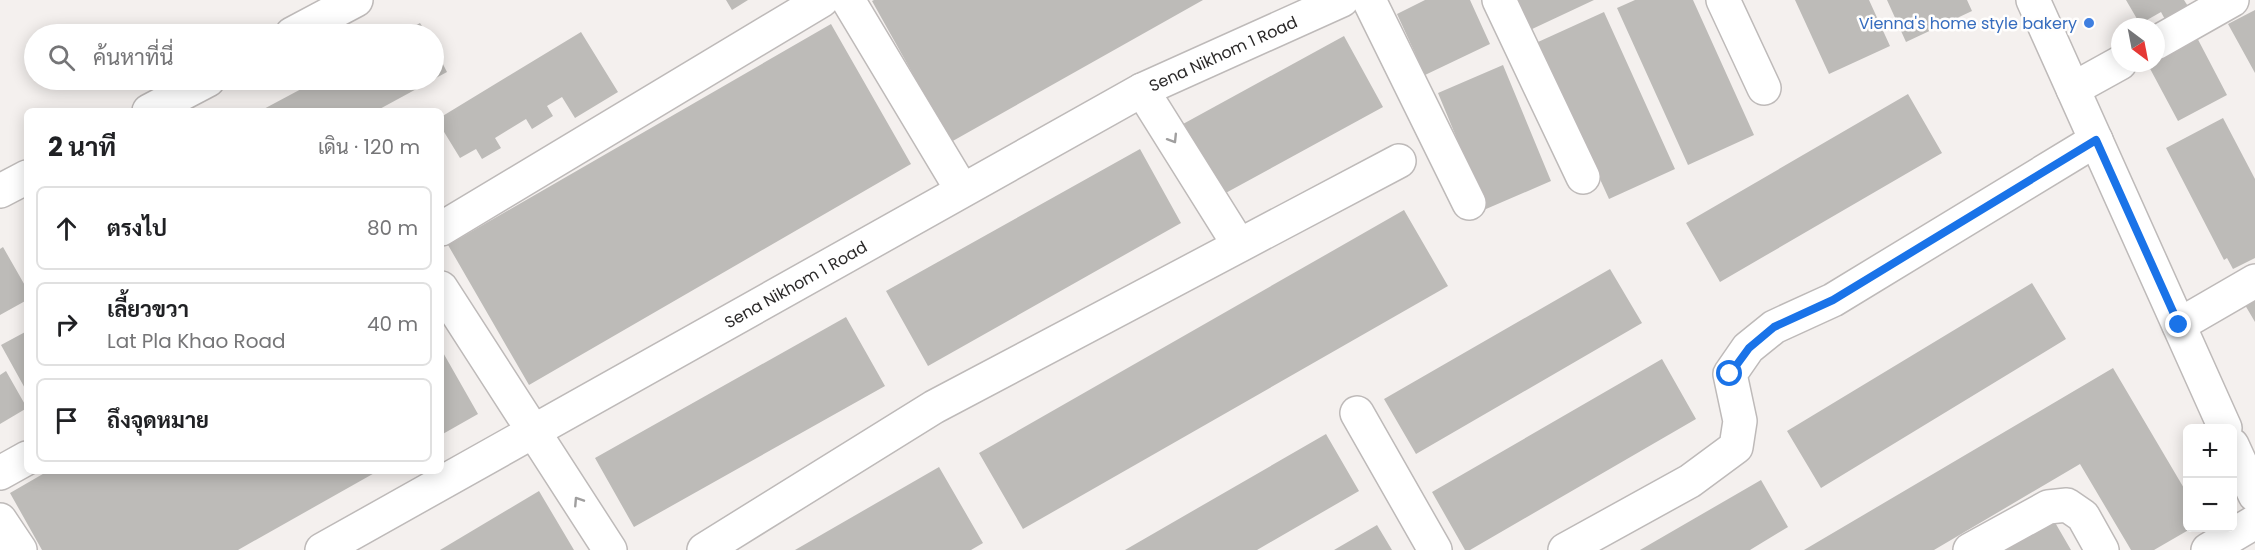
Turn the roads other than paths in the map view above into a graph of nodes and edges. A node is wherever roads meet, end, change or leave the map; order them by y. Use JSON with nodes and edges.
{"nodes":[{"id":1,"x":356,"y":0,"type":"edge"},
{"id":2,"x":822,"y":0,"type":"edge"},
{"id":3,"x":848,"y":0,"type":"edge"},
{"id":4,"x":1342,"y":0,"type":"edge"},
{"id":5,"x":1369,"y":0,"type":"edge"},
{"id":6,"x":1499,"y":0,"type":"edge"},
{"id":7,"x":1723,"y":0,"type":"edge"},
{"id":8,"x":2033,"y":0,"type":"edge"},
{"id":9,"x":2232,"y":0,"type":"edge"},
{"id":10,"x":311,"y":24,"type":"edge"},
{"id":11,"x":2165,"y":38,"type":"edge"},
{"id":12,"x":2111,"y":68,"type":"edge"},
{"id":13,"x":1764,"y":88,"type":"dead end"},
{"id":14,"x":2073,"y":89,"type":"junction"},
{"id":15,"x":189,"y":90,"type":"edge"},
{"id":16,"x":1142,"y":90,"type":"junction"},
{"id":17,"x":155,"y":108,"type":"edge"},
{"id":18,"x":2096,"y":140,"type":"junction"},
{"id":19,"x":1399,"y":161,"type":"dead end"},
{"id":20,"x":1583,"y":177,"type":"dead end"},
{"id":21,"x":24,"y":179,"type":"edge"},
{"id":22,"x":962,"y":190,"type":"junction"},
{"id":23,"x":0,"y":191,"type":"edge"},
{"id":24,"x":1469,"y":203,"type":"dead end"},
{"id":25,"x":444,"y":227,"type":"edge"},
{"id":26,"x":1239,"y":245,"type":"junction"},
{"id":27,"x":2255,"y":281,"type":"edge"},
{"id":28,"x":444,"y":293,"type":"edge"},
{"id":29,"x":2179,"y":325,"type":"junction"},
{"id":30,"x":1357,"y":414,"type":"dead end"},
{"id":31,"x":2223,"y":424,"type":"edge"},
{"id":32,"x":533,"y":431,"type":"junction"},
{"id":33,"x":2237,"y":456,"type":"edge"},
{"id":34,"x":24,"y":460,"type":"edge"},
{"id":35,"x":0,"y":473,"type":"edge"},
{"id":36,"x":2255,"y":495,"type":"edge"},
{"id":37,"x":0,"y":520,"type":"edge"},
{"id":38,"x":2255,"y":522,"type":"edge"},
{"id":39,"x":20,"y":550,"type":"edge"},
{"id":40,"x":322,"y":550,"type":"edge"},
{"id":41,"x":610,"y":550,"type":"edge"},
{"id":42,"x":704,"y":550,"type":"edge"},
{"id":43,"x":1435,"y":550,"type":"edge"},
{"id":44,"x":1565,"y":550,"type":"edge"},
{"id":45,"x":1970,"y":550,"type":"edge"},
{"id":46,"x":2102,"y":550,"type":"edge"},
{"id":47,"x":2208,"y":550,"type":"edge"}],
"edges":[{"from":1,"to":10,"type":"street"},
{"from":2,"to":25,"type":"street"},
{"from":3,"to":22,"type":"street"},
{"from":4,"to":16,"type":"street","name":"Sena Nikhom 1 Road"},
{"from":5,"to":24,"type":"street"},
{"from":6,"to":20,"type":"street"},
{"from":7,"to":13,"type":"street"},
{"from":8,"to":14,"type":"street"},
{"from":9,"to":11,"type":"street"},
{"from":12,"to":14,"type":"street"},
{"from":14,"to":18,"type":"street"},
{"from":15,"to":17,"type":"street"},
{"from":16,"to":22,"type":"street","name":"Sena Nikhom 1 Road"},
{"from":16,"to":26,"type":"street","one_way":true},
{"from":18,"to":29,"type":"street"},
{"from":18,"to":44,"type":"street"},
{"from":19,"to":26,"type":"street"},
{"from":21,"to":23,"type":"street"},
{"from":22,"to":32,"type":"street","name":"Sena Nikhom 1 Road"},
{"from":26,"to":42,"type":"street"},
{"from":27,"to":29,"type":"street"},
{"from":28,"to":32,"type":"street"},
{"from":29,"to":31,"type":"street"},
{"from":30,"to":43,"type":"street"},
{"from":32,"to":40,"type":"street","name":"Sena Nikhom 1 Road"},
{"from":41,"to":32,"type":"street","one_way":true},
{"from":33,"to":36,"type":"street"},
{"from":34,"to":35,"type":"street"},
{"from":37,"to":39,"type":"street"},
{"from":38,"to":47,"type":"street"},
{"from":45,"to":46,"type":"street"}]}
